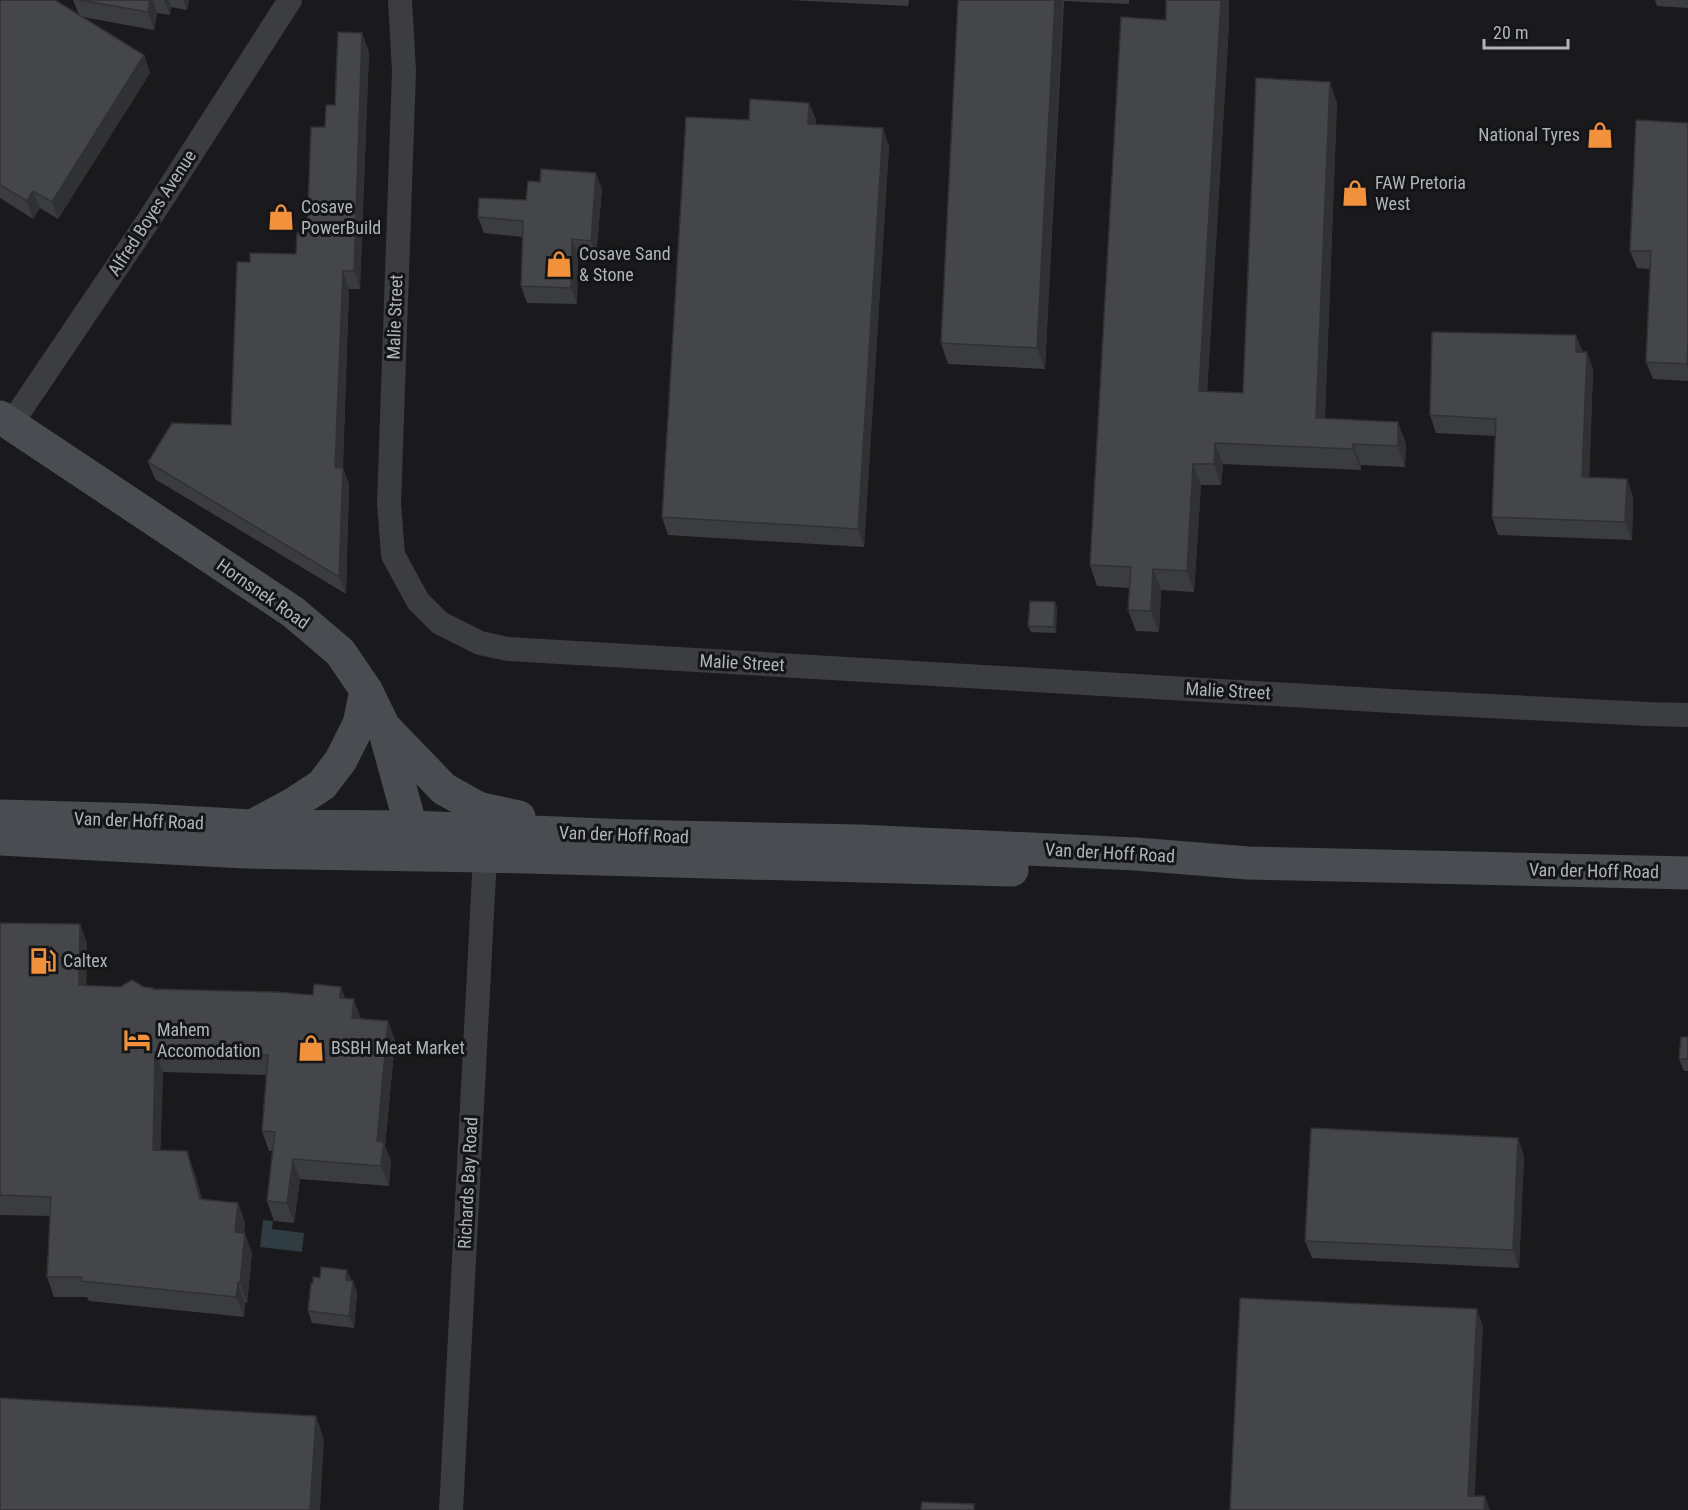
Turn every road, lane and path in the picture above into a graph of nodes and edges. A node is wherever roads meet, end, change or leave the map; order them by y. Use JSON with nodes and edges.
{"nodes":[{"id":1,"x":290,"y":0,"type":"edge"},
{"id":2,"x":400,"y":0,"type":"edge"},
{"id":3,"x":5,"y":420,"type":"edge"},
{"id":4,"x":366,"y":690,"type":"junction"},
{"id":5,"x":1688,"y":715,"type":"edge"},
{"id":6,"x":383,"y":725,"type":"junction"},
{"id":7,"x":0,"y":816,"type":"edge"},
{"id":8,"x":252,"y":826,"type":"junction"},
{"id":9,"x":629,"y":836,"type":"junction"},
{"id":10,"x":0,"y":838,"type":"edge"},
{"id":11,"x":412,"y":842,"type":"junction"},
{"id":12,"x":485,"y":856,"type":"junction"},
{"id":13,"x":1248,"y":863,"type":"junction"},
{"id":14,"x":1688,"y":873,"type":"edge"},
{"id":15,"x":451,"y":1510,"type":"edge"}],
"edges":[{"from":1,"to":3,"type":"street","name":"Alfred Boyes Avenue"},
{"from":2,"to":5,"type":"street","name":"Malie Street"},
{"from":3,"to":4,"type":"main road","name":"Hornsnek Road"},
{"from":4,"to":6,"type":"main road","name":"Hornsnek Road"},
{"from":4,"to":8,"type":"main road"},
{"from":6,"to":9,"type":"main road"},
{"from":6,"to":11,"type":"main road","name":"Hornsnek Road"},
{"from":7,"to":8,"type":"main road","name":"Van der Hoff Road"},
{"from":8,"to":11,"type":"main road","name":"Van der Hoff Road"},
{"from":9,"to":11,"type":"main road","name":"Van der Hoff Road"},
{"from":9,"to":13,"type":"main road","name":"Van der Hoff Road"},
{"from":10,"to":11,"type":"main road","name":"Van der Hoff Road"},
{"from":11,"to":12,"type":"main road","name":"Van der Hoff Road"},
{"from":12,"to":13,"type":"main road","name":"Van der Hoff Road"},
{"from":12,"to":15,"type":"street","name":"Richards Bay Road"},
{"from":13,"to":14,"type":"main road","name":"Van der Hoff Road"}]}
